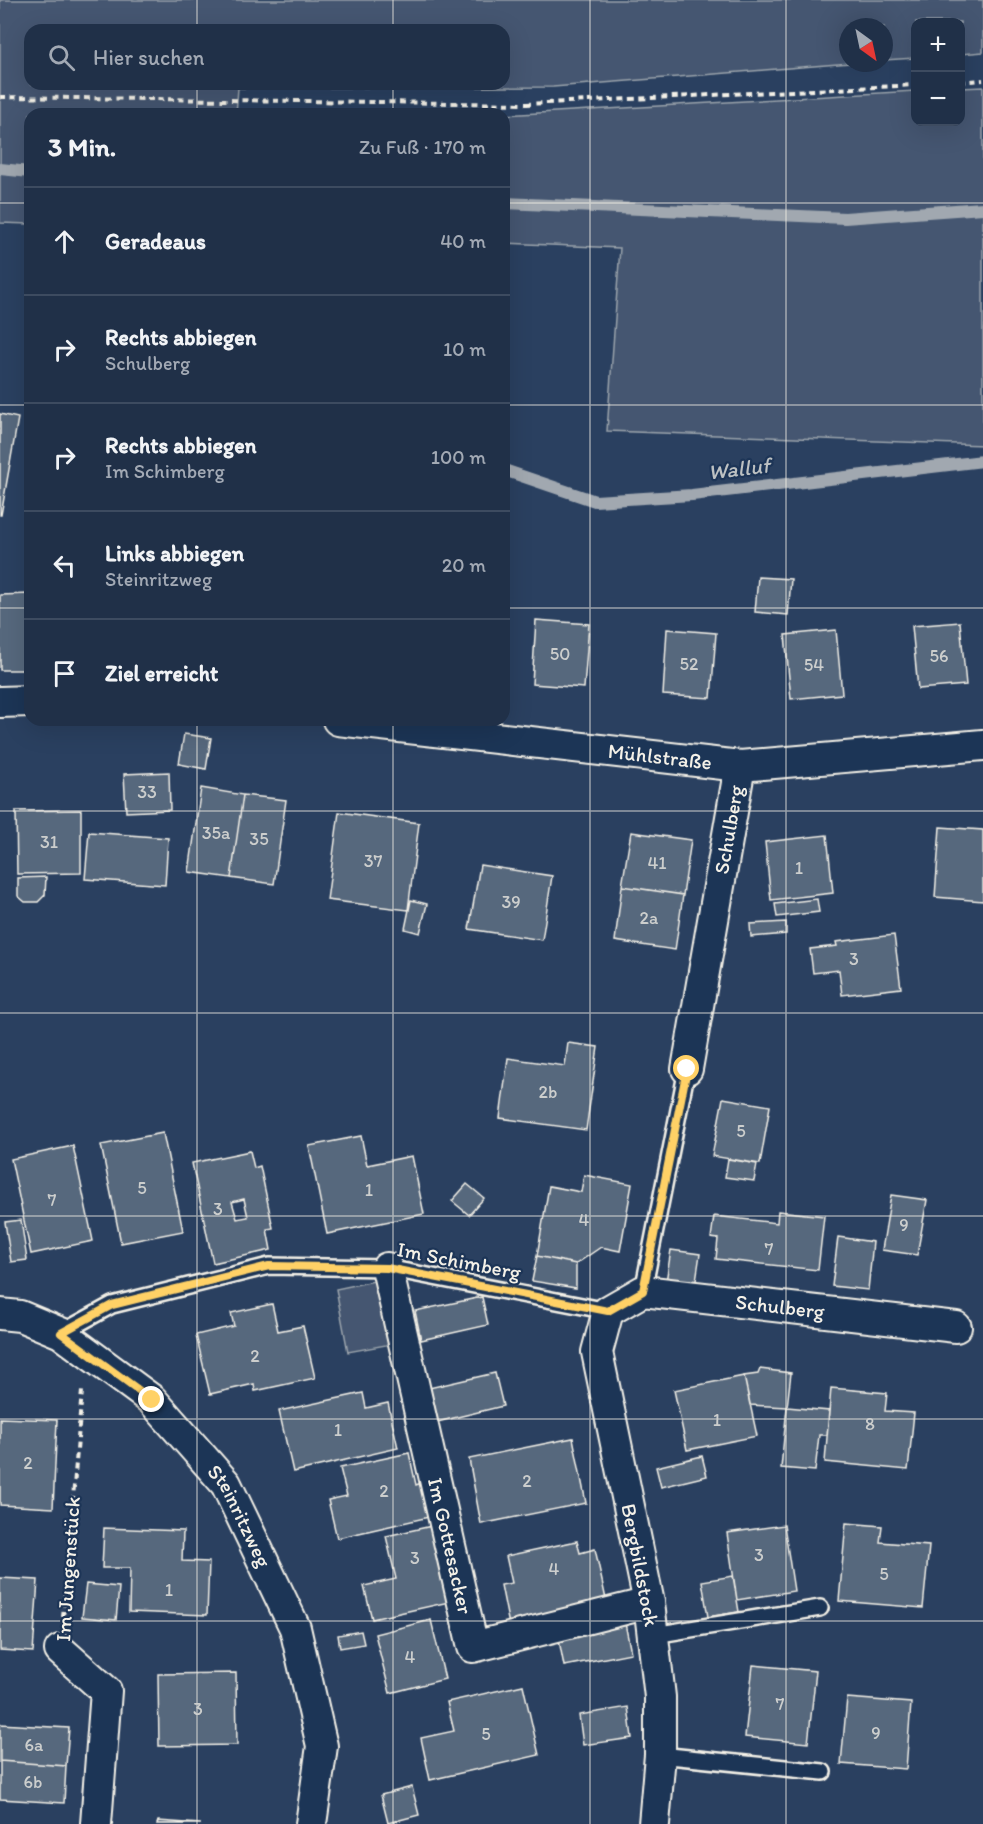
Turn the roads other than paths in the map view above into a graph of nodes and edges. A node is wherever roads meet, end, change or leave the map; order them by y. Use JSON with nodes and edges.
{"nodes":[{"id":1,"x":24,"y":701,"type":"edge"},
{"id":2,"x":0,"y":702,"type":"edge"},
{"id":3,"x":390,"y":726,"type":"edge"},
{"id":4,"x":983,"y":745,"type":"edge"},
{"id":5,"x":740,"y":766,"type":"junction"},
{"id":6,"x":687,"y":1069,"type":"joint"},
{"id":7,"x":387,"y":1268,"type":"junction"},
{"id":8,"x":643,"y":1291,"type":"junction"},
{"id":9,"x":608,"y":1311,"type":"junction"},
{"id":10,"x":0,"y":1314,"type":"edge"},
{"id":11,"x":956,"y":1327,"type":"dead end"},
{"id":12,"x":61,"y":1333,"type":"junction"},
{"id":13,"x":649,"y":1603,"type":"junction"},
{"id":14,"x":820,"y":1608,"type":"dead end"},
{"id":15,"x":654,"y":1635,"type":"junction"},
{"id":16,"x":60,"y":1650,"type":"road end"},
{"id":17,"x":660,"y":1755,"type":"junction"},
{"id":18,"x":823,"y":1772,"type":"dead end"},
{"id":19,"x":96,"y":1824,"type":"edge"},
{"id":20,"x":311,"y":1824,"type":"edge"},
{"id":21,"x":654,"y":1824,"type":"edge"}],
"edges":[{"from":1,"to":2,"type":"street"},
{"from":3,"to":5,"type":"street","name":"Mühlstraße"},
{"from":4,"to":5,"type":"street","name":"Mühlstraße"},
{"from":5,"to":6,"type":"street","name":"Schulberg"},
{"from":6,"to":8,"type":"lane"},
{"from":7,"to":9,"type":"lane","name":"Im Schimberg"},
{"from":7,"to":12,"type":"lane","name":"Im Schimberg"},
{"from":7,"to":13,"type":"street","name":"Im Gottesacker"},
{"from":8,"to":9,"type":"street"},
{"from":8,"to":11,"type":"street","name":"Schulberg"},
{"from":9,"to":13,"type":"street","name":"Bergbildstock"},
{"from":10,"to":12,"type":"street","name":"Steinritzweg"},
{"from":12,"to":20,"type":"street","name":"Steinritzweg"},
{"from":13,"to":15,"type":"street","name":"Bergbildstock"},
{"from":14,"to":15,"type":"lane"},
{"from":15,"to":17,"type":"street","name":"Bergbildstock"},
{"from":16,"to":19,"type":"street","name":"Im Jungenstück"},
{"from":17,"to":18,"type":"lane"},
{"from":17,"to":21,"type":"street","name":"Bergbildstock"}]}
